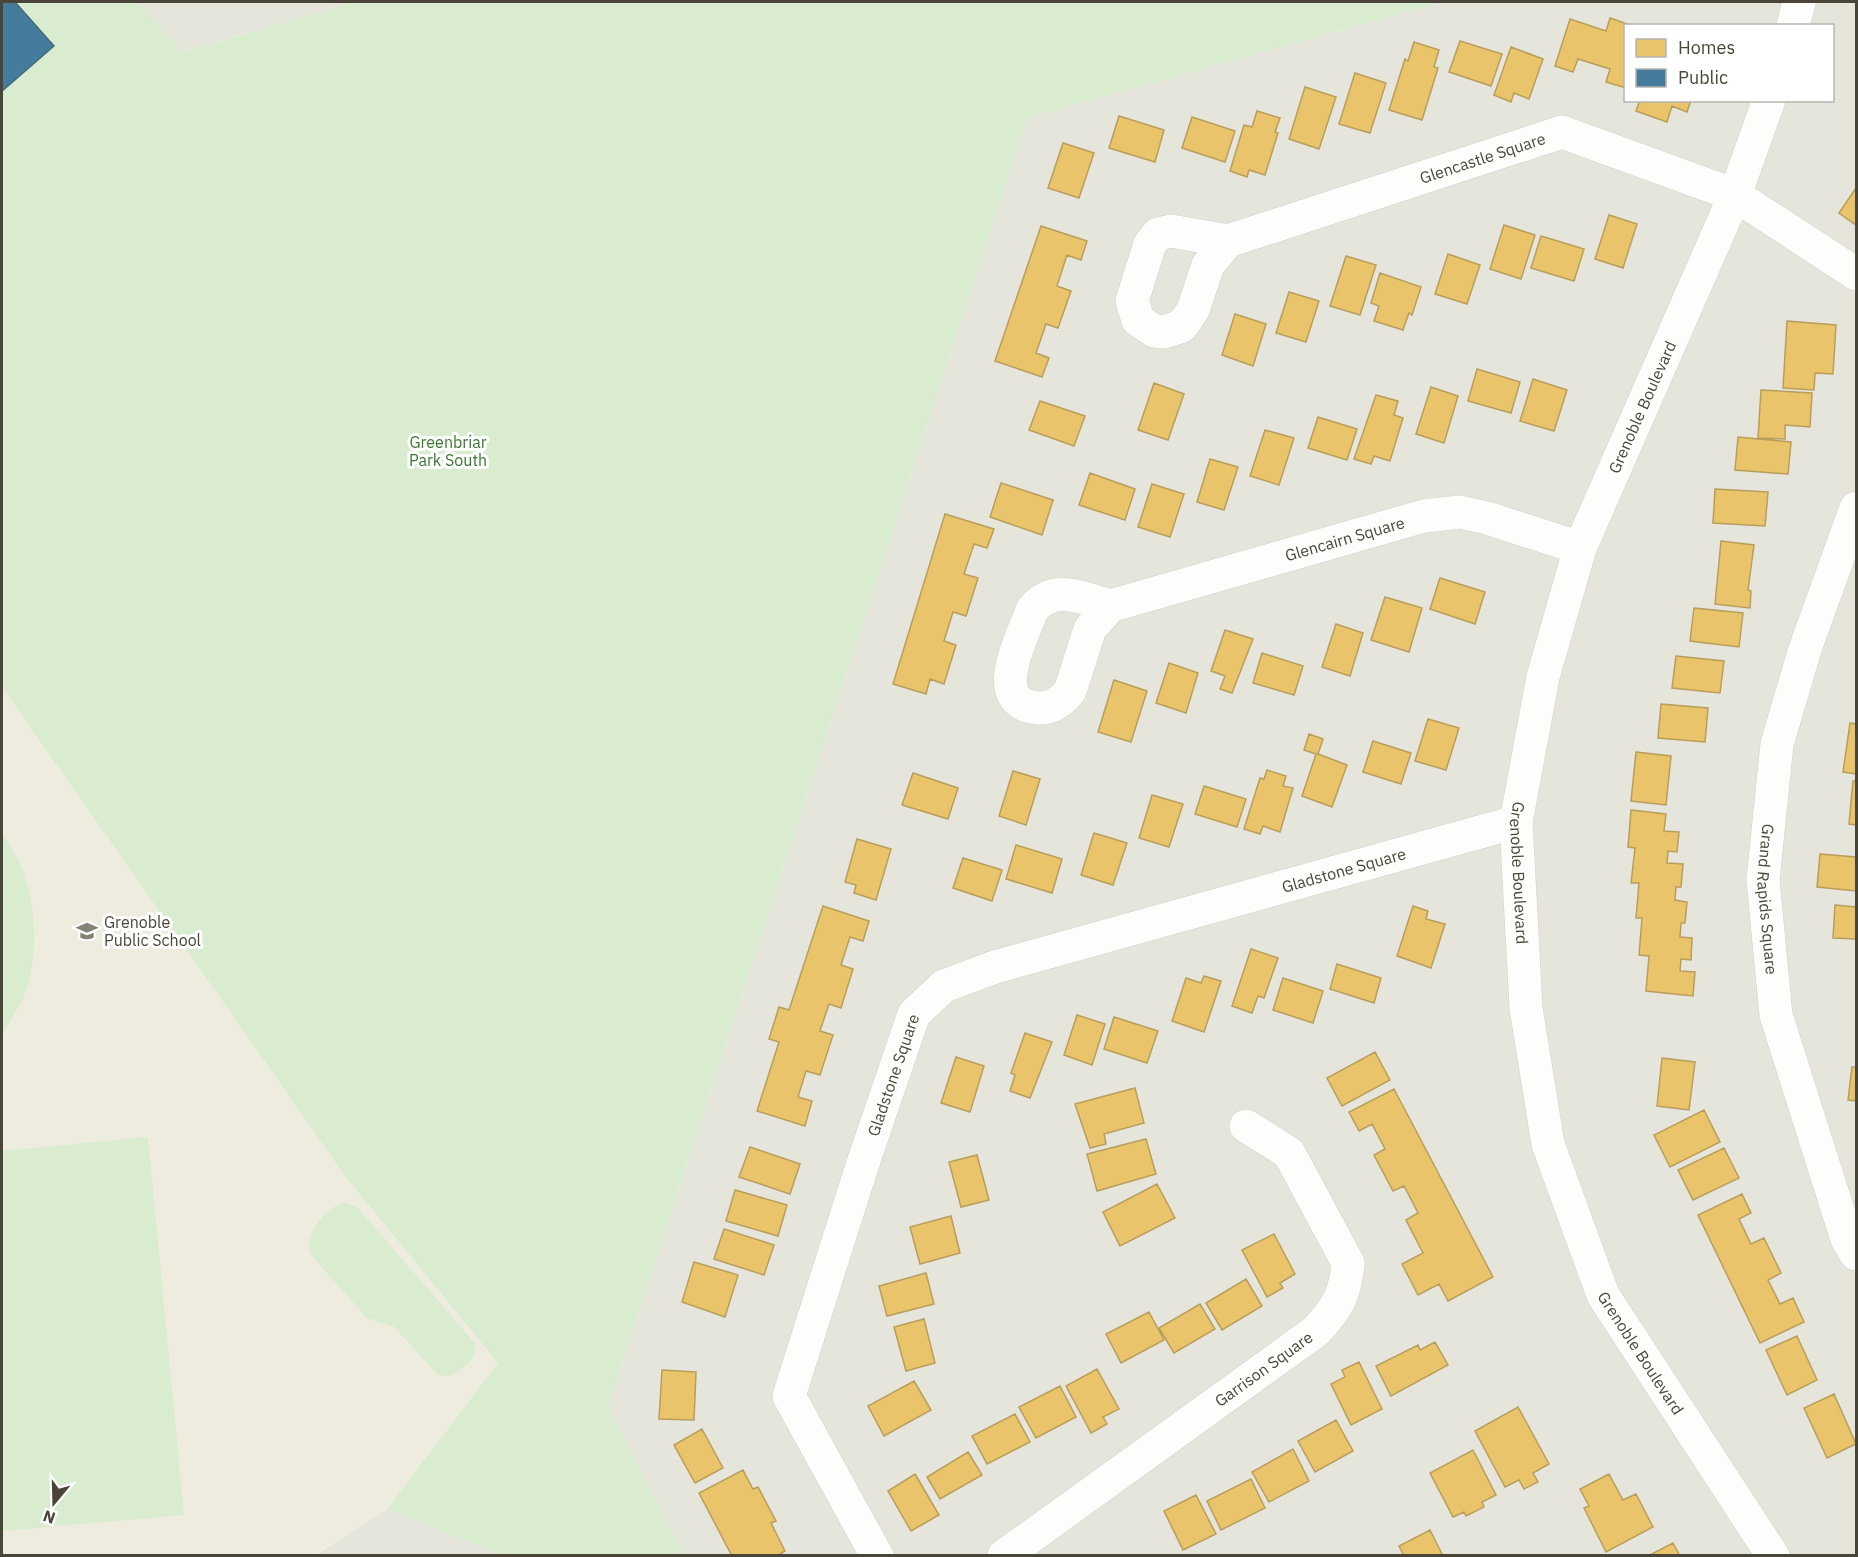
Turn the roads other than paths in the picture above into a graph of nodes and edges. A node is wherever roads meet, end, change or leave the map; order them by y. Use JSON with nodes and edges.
{"nodes":[{"id":1,"x":1799,"y":2,"type":"edge"},
{"id":2,"x":1793,"y":24,"type":"edge"},
{"id":3,"x":1768,"y":102,"type":"edge"},
{"id":4,"x":1735,"y":195,"type":"junction"},
{"id":5,"x":1228,"y":241,"type":"dead end"},
{"id":6,"x":1857,"y":274,"type":"edge"},
{"id":7,"x":1857,"y":508,"type":"edge"},
{"id":8,"x":1580,"y":548,"type":"junction"},
{"id":9,"x":1110,"y":606,"type":"dead end"},
{"id":10,"x":1516,"y":822,"type":"junction"},
{"id":11,"x":1246,"y":1126,"type":"dead end"},
{"id":12,"x":1857,"y":1254,"type":"edge"},
{"id":13,"x":877,"y":1556,"type":"edge"},
{"id":14,"x":1004,"y":1556,"type":"edge"},
{"id":15,"x":1773,"y":1556,"type":"edge"}],
"edges":[{"from":1,"to":2,"type":"street"},
{"from":3,"to":4,"type":"street","name":"Grenoble Boulevard"},
{"from":4,"to":5,"type":"street","name":"Glencastle Square"},
{"from":4,"to":6,"type":"street","name":"Glencastle Square"},
{"from":4,"to":8,"type":"street","name":"Grenoble Boulevard"},
{"from":7,"to":12,"type":"street","name":"Grand Rapids Square"},
{"from":8,"to":9,"type":"street","name":"Glencairn Square"},
{"from":8,"to":10,"type":"street","name":"Grenoble Boulevard"},
{"from":10,"to":13,"type":"street","name":"Gladstone Square"},
{"from":10,"to":15,"type":"street","name":"Grenoble Boulevard"},
{"from":11,"to":14,"type":"street","name":"Garrison Square"}]}
